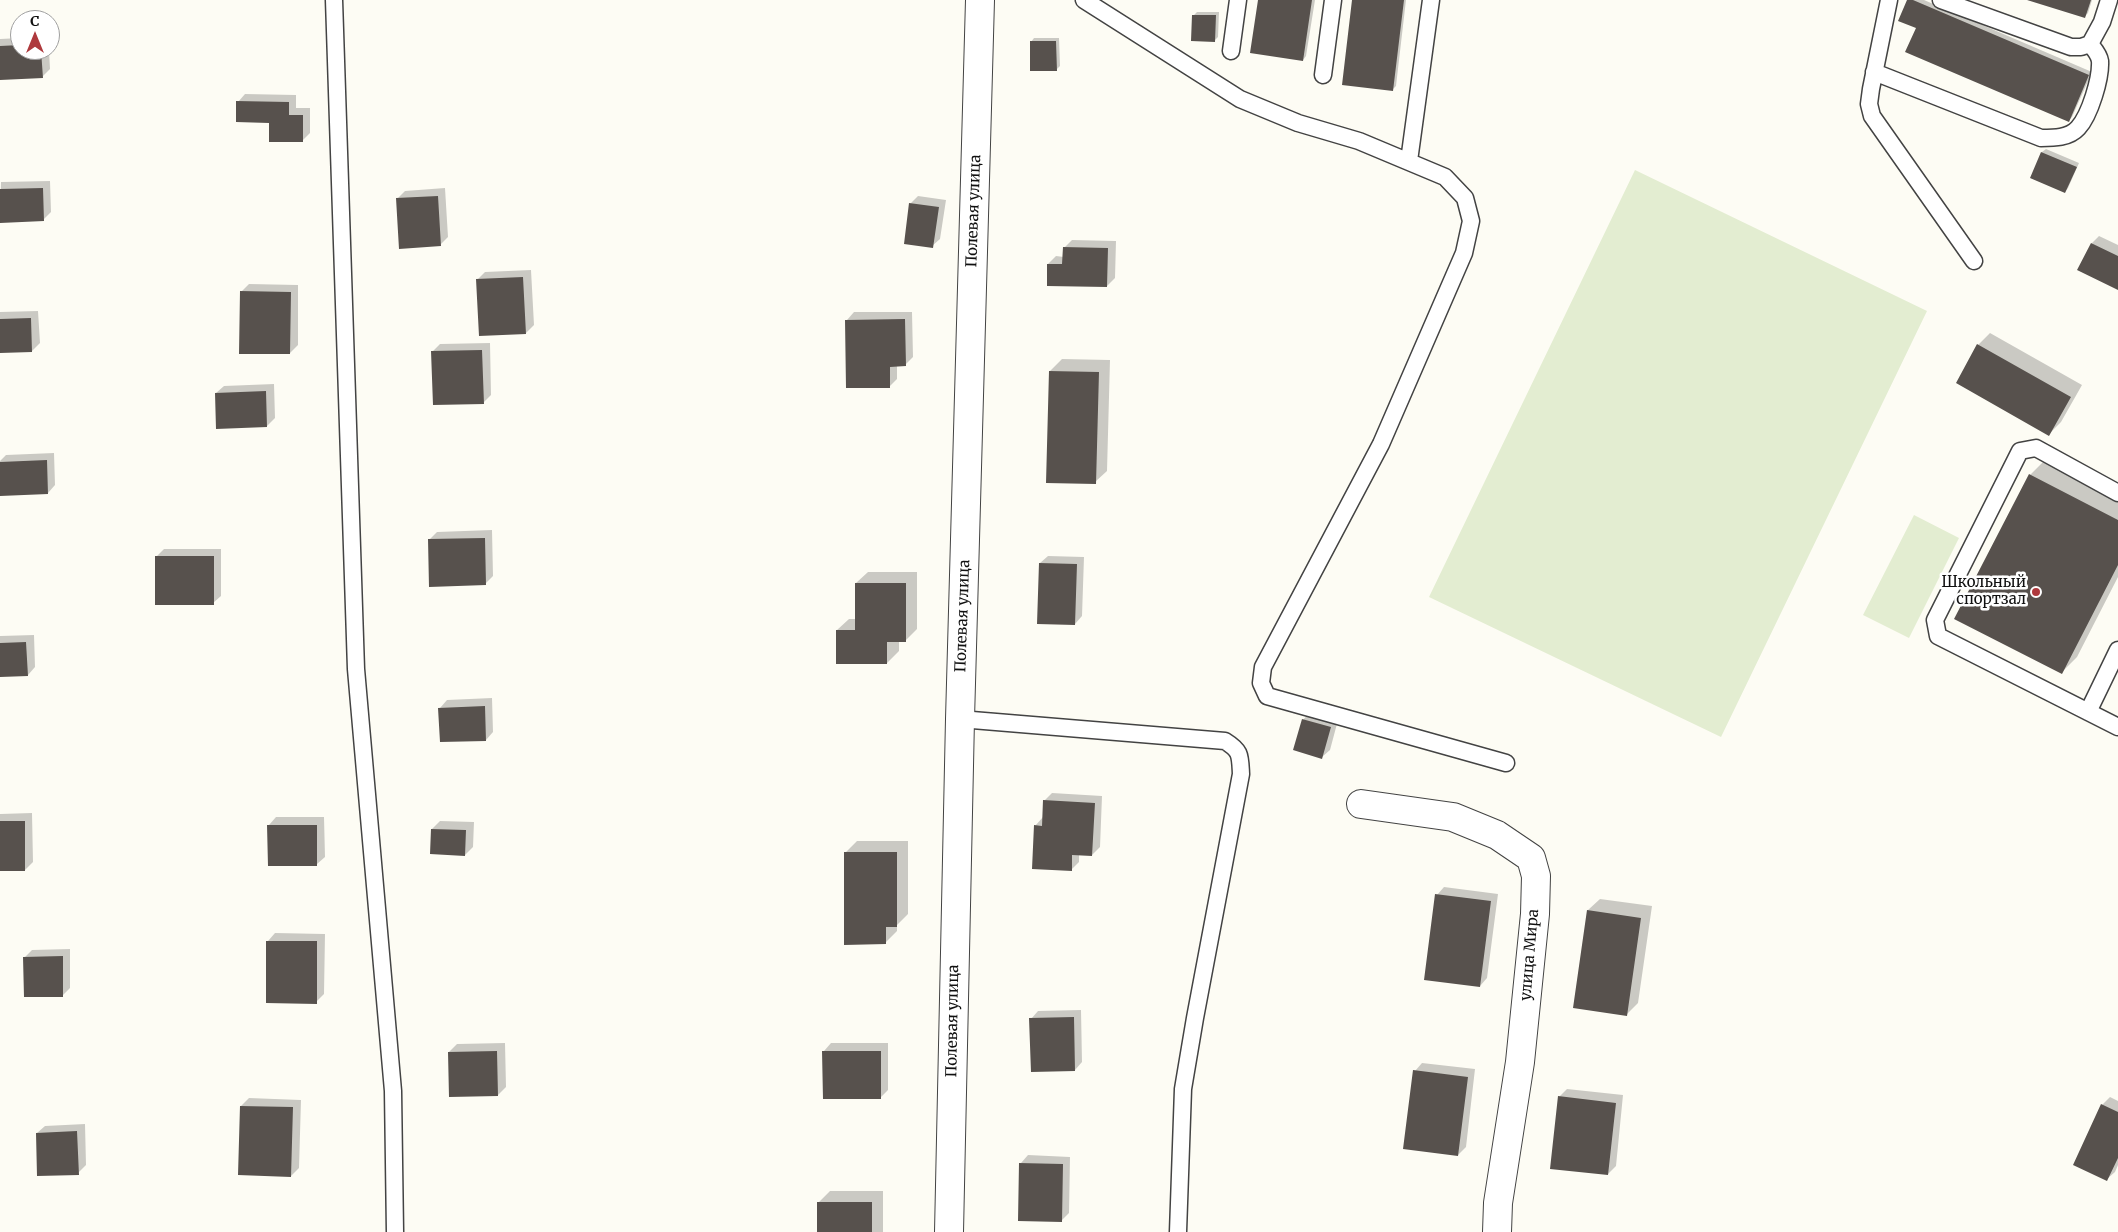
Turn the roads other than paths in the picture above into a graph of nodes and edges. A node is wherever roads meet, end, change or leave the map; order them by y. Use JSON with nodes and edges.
{"nodes":[{"id":1,"x":334,"y":0,"type":"edge"},
{"id":2,"x":980,"y":0,"type":"edge"},
{"id":3,"x":1084,"y":0,"type":"edge"},
{"id":4,"x":1238,"y":0,"type":"edge"},
{"id":5,"x":1333,"y":0,"type":"edge"},
{"id":6,"x":1431,"y":0,"type":"edge"},
{"id":7,"x":1889,"y":0,"type":"edge"},
{"id":8,"x":1941,"y":0,"type":"edge"},
{"id":9,"x":2109,"y":0,"type":"edge"},
{"id":10,"x":2090,"y":44,"type":"junction"},
{"id":11,"x":1231,"y":51,"type":"dead end"},
{"id":12,"x":1874,"y":72,"type":"junction"},
{"id":13,"x":1323,"y":75,"type":"dead end"},
{"id":14,"x":1409,"y":161,"type":"junction"},
{"id":15,"x":1974,"y":261,"type":"dead end"},
{"id":16,"x":2118,"y":493,"type":"edge"},
{"id":17,"x":2118,"y":650,"type":"edge"},
{"id":18,"x":2088,"y":712,"type":"junction"},
{"id":19,"x":960,"y":718,"type":"junction"},
{"id":20,"x":2118,"y":727,"type":"edge"},
{"id":21,"x":1506,"y":763,"type":"dead end"},
{"id":22,"x":1361,"y":804,"type":"dead end"},
{"id":23,"x":395,"y":1232,"type":"edge"},
{"id":24,"x":949,"y":1232,"type":"edge"},
{"id":25,"x":1178,"y":1232,"type":"edge"},
{"id":26,"x":1497,"y":1232,"type":"edge"}],
"edges":[{"from":1,"to":23,"type":"lane"},
{"from":2,"to":19,"type":"street","name":"Полевая улица"},
{"from":3,"to":14,"type":"lane"},
{"from":4,"to":11,"type":"lane"},
{"from":5,"to":13,"type":"lane"},
{"from":6,"to":14,"type":"lane"},
{"from":7,"to":12,"type":"lane"},
{"from":8,"to":10,"type":"lane"},
{"from":9,"to":10,"type":"lane"},
{"from":10,"to":12,"type":"lane"},
{"from":12,"to":15,"type":"lane"},
{"from":14,"to":21,"type":"lane"},
{"from":16,"to":18,"type":"lane"},
{"from":17,"to":18,"type":"lane"},
{"from":18,"to":20,"type":"lane"},
{"from":19,"to":24,"type":"street","name":"Полевая улица"},
{"from":19,"to":25,"type":"lane"},
{"from":22,"to":26,"type":"street","name":"улица Мира"}]}
